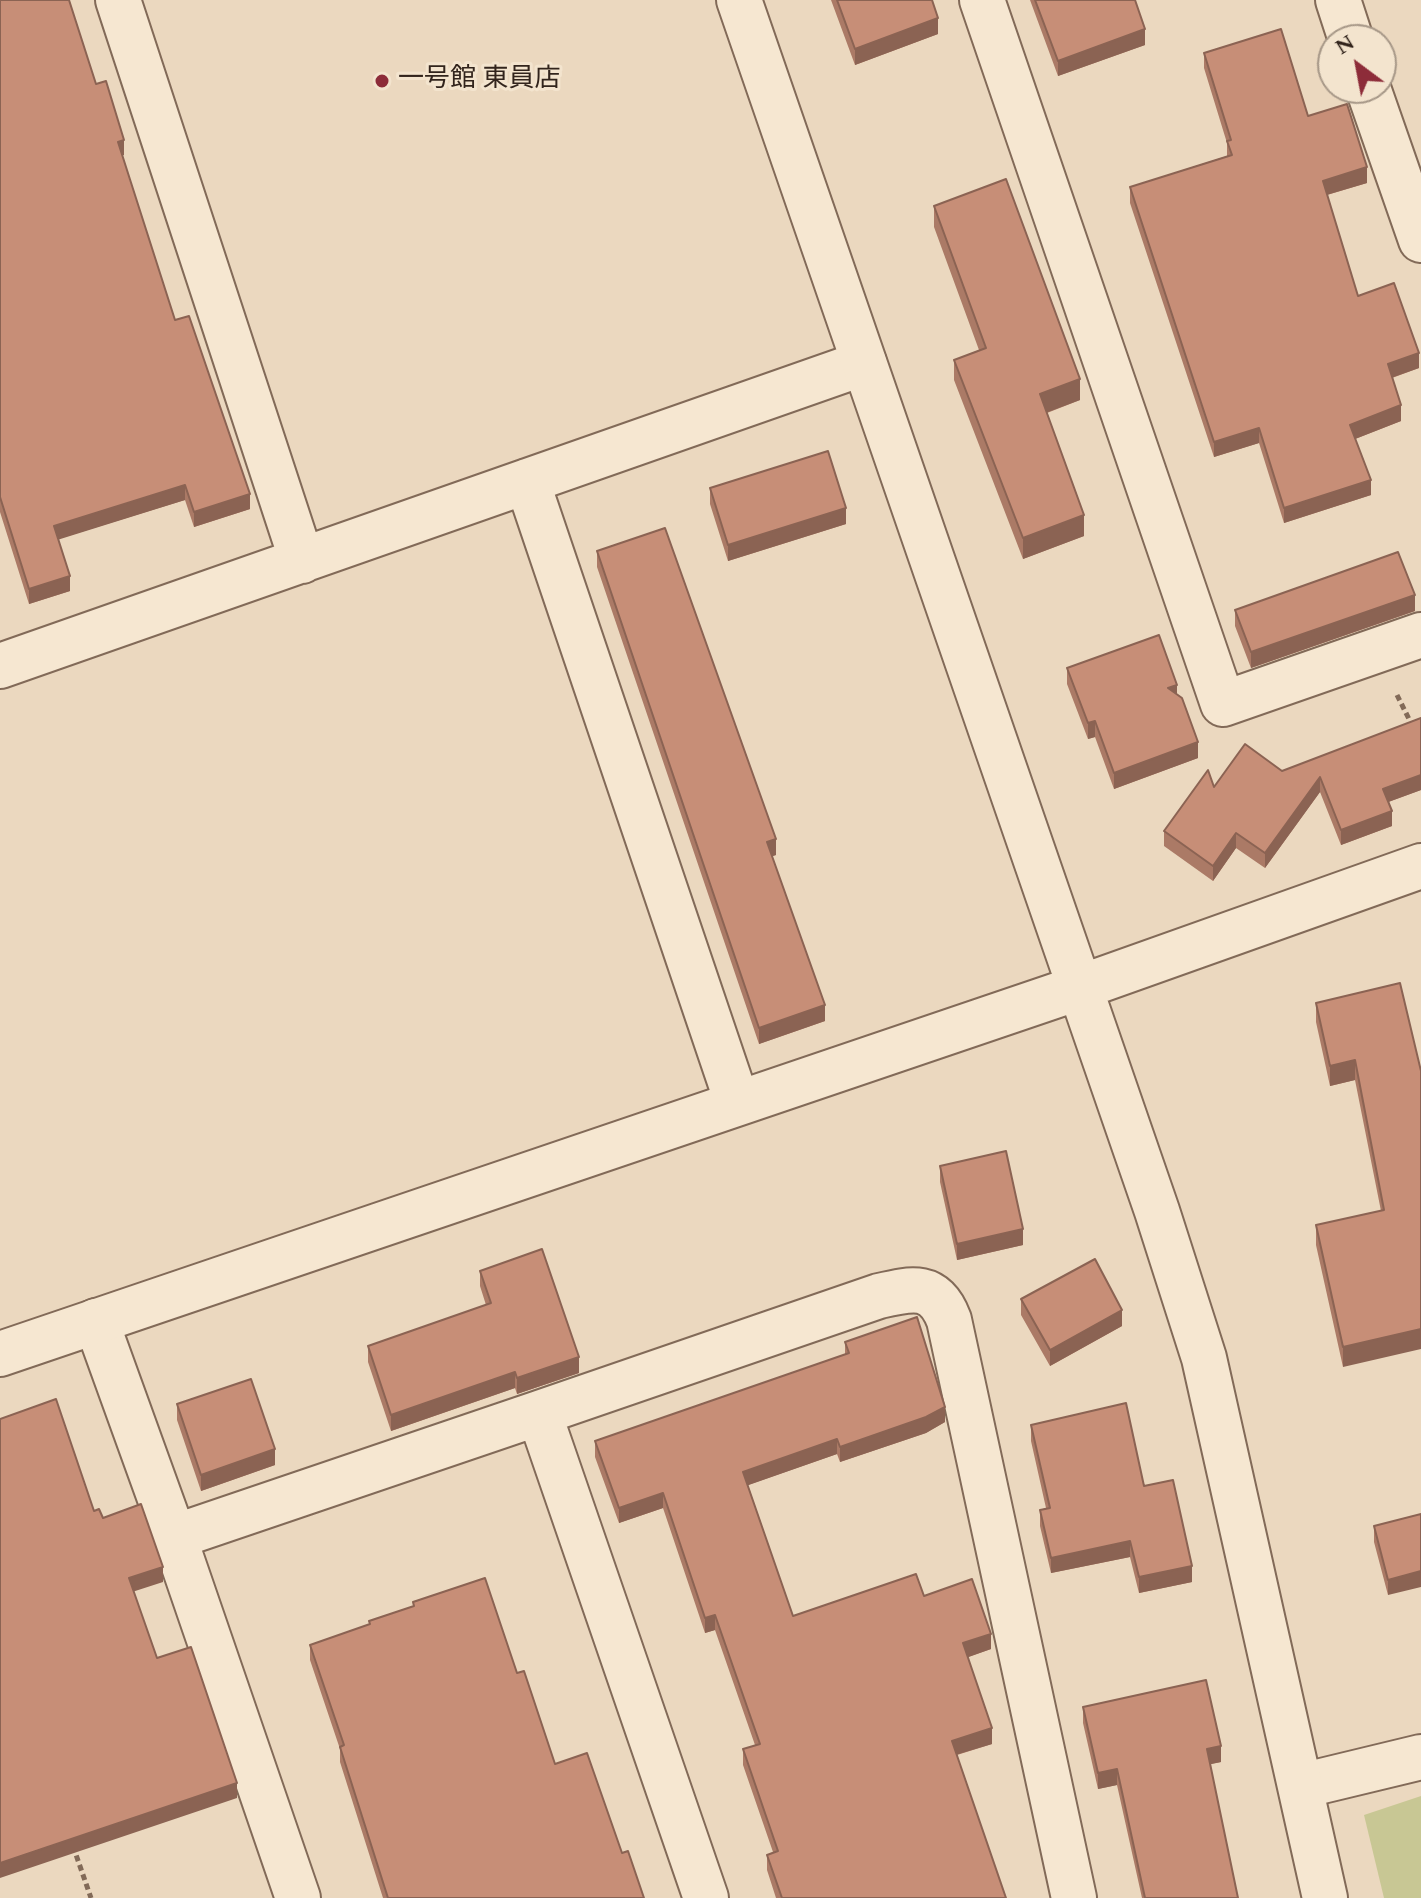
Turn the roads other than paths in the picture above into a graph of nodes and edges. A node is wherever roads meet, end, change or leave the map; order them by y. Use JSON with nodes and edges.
{"nodes":[{"id":1,"x":118,"y":0,"type":"edge"},
{"id":2,"x":739,"y":0,"type":"edge"},
{"id":3,"x":982,"y":0,"type":"edge"},
{"id":4,"x":1338,"y":0,"type":"edge"},
{"id":5,"x":1346,"y":24,"type":"edge"},
{"id":6,"x":1374,"y":104,"type":"edge"},
{"id":7,"x":1421,"y":240,"type":"edge"},
{"id":8,"x":864,"y":363,"type":"junction"},
{"id":9,"x":527,"y":481,"type":"junction"},
{"id":10,"x":302,"y":561,"type":"junction"},
{"id":11,"x":1421,"y":635,"type":"edge"},
{"id":12,"x":0,"y":666,"type":"edge"},
{"id":13,"x":1421,"y":866,"type":"edge"},
{"id":14,"x":1081,"y":987,"type":"junction"},
{"id":15,"x":737,"y":1102,"type":"junction"},
{"id":16,"x":96,"y":1321,"type":"junction"},
{"id":17,"x":0,"y":1354,"type":"edge"},
{"id":18,"x":539,"y":1413,"type":"junction"},
{"id":19,"x":174,"y":1537,"type":"junction"},
{"id":20,"x":1421,"y":1757,"type":"edge"},
{"id":21,"x":1301,"y":1786,"type":"junction"},
{"id":22,"x":298,"y":1898,"type":"edge"},
{"id":23,"x":706,"y":1898,"type":"edge"},
{"id":24,"x":1074,"y":1898,"type":"edge"},
{"id":25,"x":1325,"y":1898,"type":"edge"}],
"edges":[{"from":1,"to":10,"type":"street"},
{"from":2,"to":8,"type":"street"},
{"from":3,"to":11,"type":"street"},
{"from":4,"to":5,"type":"street"},
{"from":6,"to":7,"type":"street"},
{"from":8,"to":9,"type":"street"},
{"from":8,"to":14,"type":"street"},
{"from":9,"to":10,"type":"street"},
{"from":9,"to":15,"type":"street"},
{"from":10,"to":12,"type":"street"},
{"from":13,"to":14,"type":"street"},
{"from":14,"to":15,"type":"street"},
{"from":14,"to":21,"type":"street"},
{"from":15,"to":16,"type":"street"},
{"from":16,"to":17,"type":"street"},
{"from":16,"to":19,"type":"street"},
{"from":18,"to":19,"type":"street"},
{"from":18,"to":23,"type":"street"},
{"from":18,"to":24,"type":"street"},
{"from":19,"to":22,"type":"street"},
{"from":20,"to":21,"type":"street"},
{"from":21,"to":25,"type":"street"}]}
